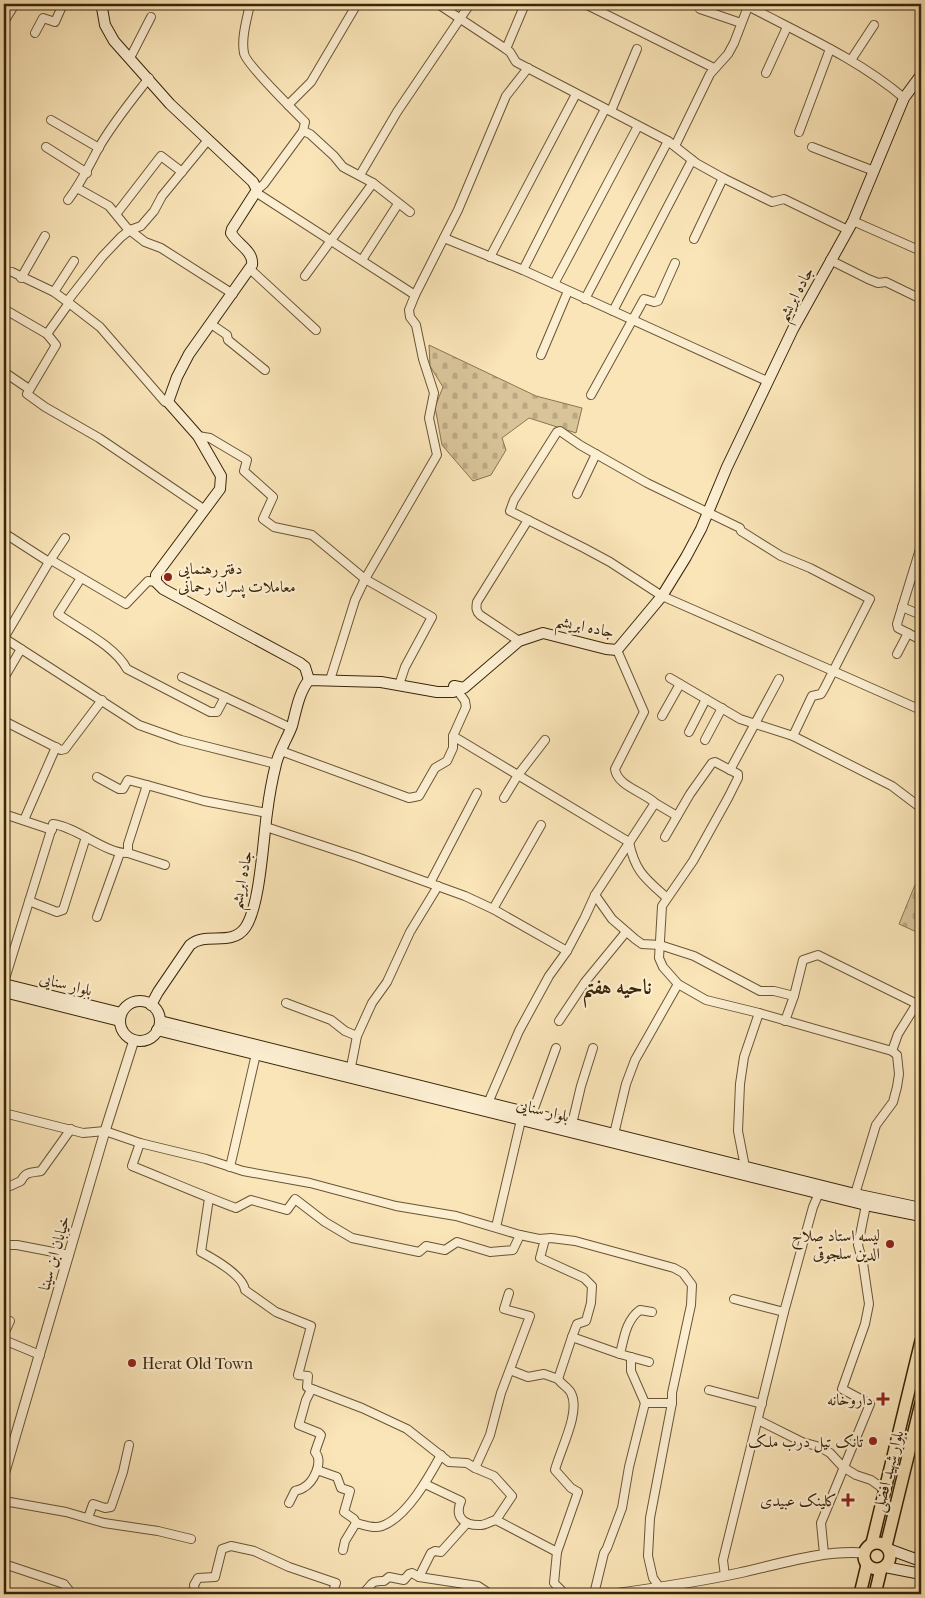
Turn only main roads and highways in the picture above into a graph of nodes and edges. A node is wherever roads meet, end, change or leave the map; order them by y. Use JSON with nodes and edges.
{"nodes":[{"id":1,"x":103,"y":4,"type":"edge"},
{"id":2,"x":921,"y":76,"type":"edge"},
{"id":3,"x":309,"y":680,"type":"junction"},
{"id":4,"x":4,"y":983,"type":"edge"},
{"id":5,"x":4,"y":992,"type":"edge"},
{"id":6,"x":151,"y":1005,"type":"junction"},
{"id":7,"x":121,"y":1017,"type":"junction"},
{"id":8,"x":159,"y":1026,"type":"junction"},
{"id":9,"x":350,"y":1072,"type":"junction"},
{"id":10,"x":921,"y":1208,"type":"edge"},
{"id":11,"x":921,"y":1216,"type":"edge"},
{"id":12,"x":921,"y":1341,"type":"edge"},
{"id":13,"x":921,"y":1403,"type":"edge"},
{"id":14,"x":919,"y":1424,"type":"edge"},
{"id":15,"x":872,"y":1543,"type":"junction"},
{"id":16,"x":887,"y":1548,"type":"junction"},
{"id":17,"x":920,"y":1557,"type":"edge"},
{"id":18,"x":867,"y":1565,"type":"junction"},
{"id":19,"x":883,"y":1568,"type":"junction"},
{"id":20,"x":921,"y":1574,"type":"edge"},
{"id":21,"x":860,"y":1594,"type":"edge"},
{"id":22,"x":875,"y":1594,"type":"edge"}],
"edges":[{"from":1,"to":3,"type":"main road"},
{"from":2,"to":3,"type":"main road","name":"جاده ابریشم"},
{"from":3,"to":6,"type":"main road","name":"جاده ابریشم"},
{"from":4,"to":7,"type":"main road","name":"بلوار سنایی"},
{"from":5,"to":7,"type":"main road","name":"بلوار سنایی"},
{"from":6,"to":7,"type":"main road"},
{"from":6,"to":8,"type":"main road"},
{"from":7,"to":8,"type":"main road"},
{"from":8,"to":9,"type":"main road","name":"بلوار سنایی"},
{"from":8,"to":9,"type":"main road","name":"بلوار سنایی"},
{"from":9,"to":10,"type":"main road","name":"بلوار سنایی"},
{"from":9,"to":11,"type":"main road","name":"بلوار سنایی"},
{"from":12,"to":15,"type":"main road","name":"بلوار شهید افضلی"},
{"from":13,"to":14,"type":"main road","name":"بلوار شهید افضلی"},
{"from":14,"to":16,"type":"main road","name":"بلوار شهید افضلی"},
{"from":15,"to":16,"type":"main road"},
{"from":15,"to":18,"type":"main road"},
{"from":16,"to":17,"type":"main road"},
{"from":16,"to":19,"type":"main road"},
{"from":18,"to":19,"type":"main road"},
{"from":18,"to":21,"type":"main road"},
{"from":19,"to":20,"type":"main road"},
{"from":19,"to":22,"type":"main road"}]}
